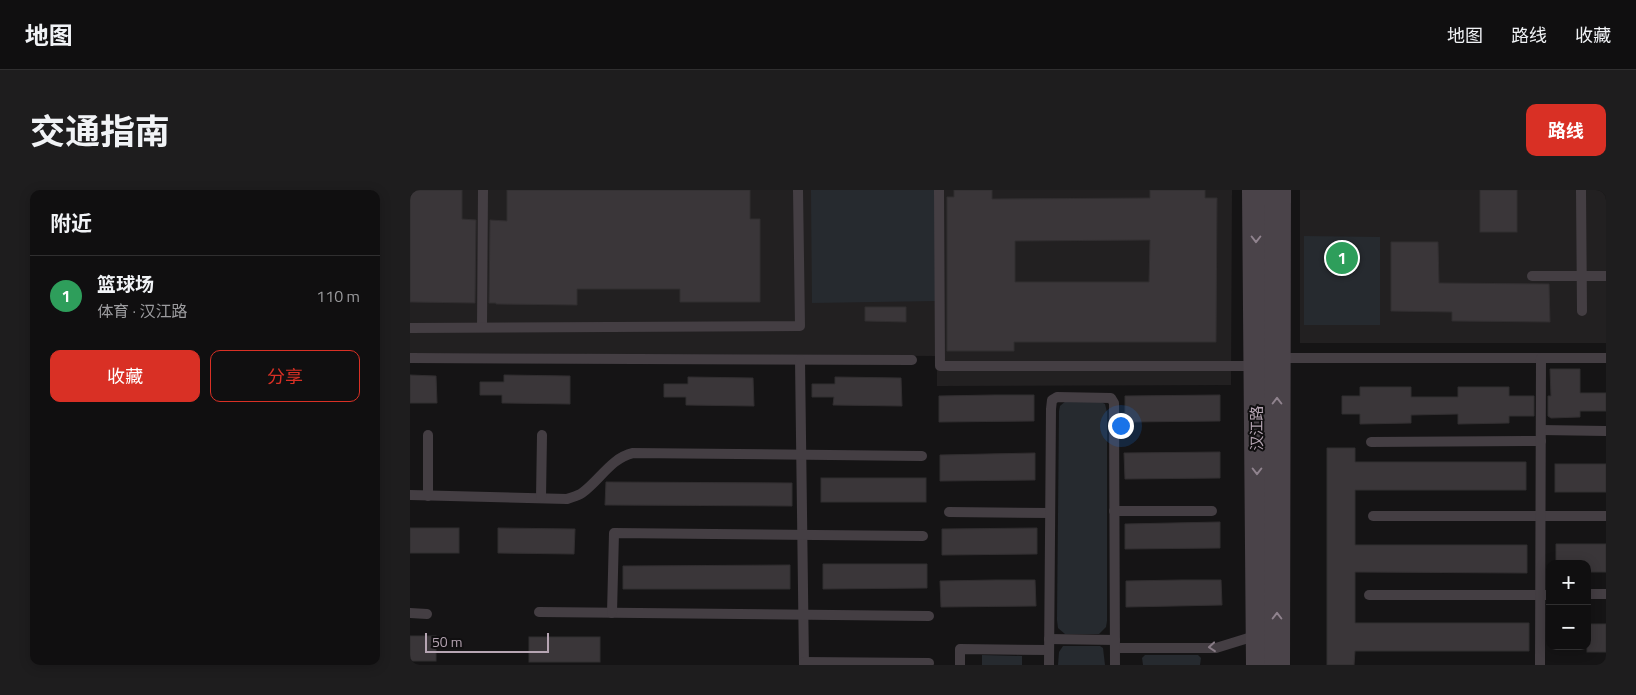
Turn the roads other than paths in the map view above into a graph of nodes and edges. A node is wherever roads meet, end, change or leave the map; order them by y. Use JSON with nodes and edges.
{"nodes":[{"id":1,"x":483,"y":190,"type":"edge"},
{"id":2,"x":798,"y":190,"type":"edge"},
{"id":3,"x":939,"y":190,"type":"edge"},
{"id":4,"x":1255,"y":190,"type":"edge"},
{"id":5,"x":1278,"y":190,"type":"edge"},
{"id":6,"x":1581,"y":190,"type":"edge"},
{"id":7,"x":1532,"y":276,"type":"dead end"},
{"id":8,"x":1581,"y":276,"type":"junction"},
{"id":9,"x":1606,"y":276,"type":"edge"},
{"id":10,"x":1582,"y":311,"type":"dead end"},
{"id":11,"x":482,"y":327,"type":"junction"},
{"id":12,"x":410,"y":328,"type":"edge"},
{"id":13,"x":410,"y":358,"type":"edge"},
{"id":14,"x":1541,"y":358,"type":"junction"},
{"id":15,"x":1606,"y":358,"type":"edge"},
{"id":16,"x":800,"y":360,"type":"junction"},
{"id":17,"x":912,"y":360,"type":"dead end"},
{"id":18,"x":1270,"y":363,"type":"junction"},
{"id":19,"x":1541,"y":430,"type":"junction"},
{"id":20,"x":1606,"y":431,"type":"edge"},
{"id":21,"x":428,"y":435,"type":"dead end"},
{"id":22,"x":542,"y":435,"type":"dead end"},
{"id":23,"x":1541,"y":441,"type":"junction"},
{"id":24,"x":1371,"y":442,"type":"dead end"},
{"id":25,"x":802,"y":454,"type":"junction"},
{"id":26,"x":922,"y":456,"type":"dead end"},
{"id":27,"x":410,"y":495,"type":"edge"},
{"id":28,"x":428,"y":496,"type":"junction"},
{"id":29,"x":541,"y":498,"type":"junction"},
{"id":30,"x":1114,"y":511,"type":"junction"},
{"id":31,"x":1212,"y":511,"type":"dead end"},
{"id":32,"x":949,"y":512,"type":"dead end"},
{"id":33,"x":1050,"y":512,"type":"junction"},
{"id":34,"x":1373,"y":516,"type":"dead end"},
{"id":35,"x":1540,"y":516,"type":"junction"},
{"id":36,"x":1606,"y":516,"type":"edge"},
{"id":37,"x":802,"y":535,"type":"junction"},
{"id":38,"x":923,"y":536,"type":"dead end"},
{"id":39,"x":1591,"y":594,"type":"edge"},
{"id":40,"x":1606,"y":594,"type":"edge"},
{"id":41,"x":1369,"y":595,"type":"dead end"},
{"id":42,"x":1545,"y":595,"type":"edge"},
{"id":43,"x":539,"y":612,"type":"dead end"},
{"id":44,"x":612,"y":613,"type":"junction"},
{"id":45,"x":410,"y":614,"type":"edge"},
{"id":46,"x":427,"y":614,"type":"dead end"},
{"id":47,"x":804,"y":614,"type":"junction"},
{"id":48,"x":929,"y":616,"type":"dead end"},
{"id":49,"x":1259,"y":635,"type":"junction"},
{"id":50,"x":1049,"y":639,"type":"junction"},
{"id":51,"x":1115,"y":644,"type":"junction"},
{"id":52,"x":1049,"y":650,"type":"junction"},
{"id":53,"x":929,"y":662,"type":"dead end"},
{"id":54,"x":804,"y":663,"type":"edge"},
{"id":55,"x":960,"y":665,"type":"edge"},
{"id":56,"x":1049,"y":665,"type":"edge"},
{"id":57,"x":1115,"y":665,"type":"edge"},
{"id":58,"x":1259,"y":665,"type":"edge"},
{"id":59,"x":1277,"y":665,"type":"edge"},
{"id":60,"x":1540,"y":665,"type":"edge"}],
"edges":[{"from":1,"to":11,"type":"lane"},
{"from":2,"to":11,"type":"lane"},
{"from":3,"to":18,"type":"lane"},
{"from":4,"to":18,"type":"street","name":"汉江路","one_way":true},
{"from":5,"to":18,"type":"street","name":"汉江路"},
{"from":6,"to":8,"type":"lane"},
{"from":7,"to":8,"type":"lane"},
{"from":8,"to":9,"type":"lane"},
{"from":8,"to":10,"type":"lane"},
{"from":11,"to":12,"type":"lane"},
{"from":13,"to":16,"type":"lane"},
{"from":14,"to":15,"type":"lane"},
{"from":14,"to":18,"type":"lane"},
{"from":14,"to":19,"type":"lane"},
{"from":16,"to":17,"type":"lane"},
{"from":16,"to":25,"type":"lane"},
{"from":18,"to":49,"type":"street","name":"汉江路","one_way":true},
{"from":59,"to":18,"type":"street","name":"汉江路","one_way":true},
{"from":19,"to":20,"type":"lane"},
{"from":19,"to":23,"type":"lane"},
{"from":21,"to":28,"type":"lane"},
{"from":22,"to":29,"type":"lane"},
{"from":23,"to":24,"type":"lane"},
{"from":23,"to":35,"type":"lane"},
{"from":25,"to":26,"type":"lane"},
{"from":25,"to":29,"type":"lane"},
{"from":25,"to":37,"type":"lane"},
{"from":27,"to":28,"type":"lane"},
{"from":28,"to":29,"type":"lane"},
{"from":30,"to":31,"type":"lane"},
{"from":30,"to":33,"type":"lane"},
{"from":30,"to":51,"type":"lane"},
{"from":32,"to":33,"type":"lane"},
{"from":33,"to":50,"type":"lane"},
{"from":34,"to":35,"type":"lane"},
{"from":35,"to":36,"type":"lane"},
{"from":35,"to":42,"type":"lane"},
{"from":37,"to":38,"type":"lane"},
{"from":37,"to":44,"type":"lane"},
{"from":37,"to":47,"type":"lane"},
{"from":39,"to":40,"type":"lane"},
{"from":41,"to":42,"type":"lane"},
{"from":42,"to":60,"type":"lane"},
{"from":43,"to":44,"type":"lane"},
{"from":44,"to":47,"type":"lane"},
{"from":45,"to":46,"type":"lane"},
{"from":47,"to":48,"type":"lane"},
{"from":47,"to":54,"type":"lane"},
{"from":49,"to":51,"type":"lane","one_way":true},
{"from":49,"to":58,"type":"street","name":"汉江路"},
{"from":50,"to":51,"type":"lane"},
{"from":50,"to":52,"type":"lane"},
{"from":51,"to":57,"type":"lane"},
{"from":52,"to":55,"type":"lane"},
{"from":52,"to":56,"type":"lane"},
{"from":53,"to":54,"type":"lane"}]}
